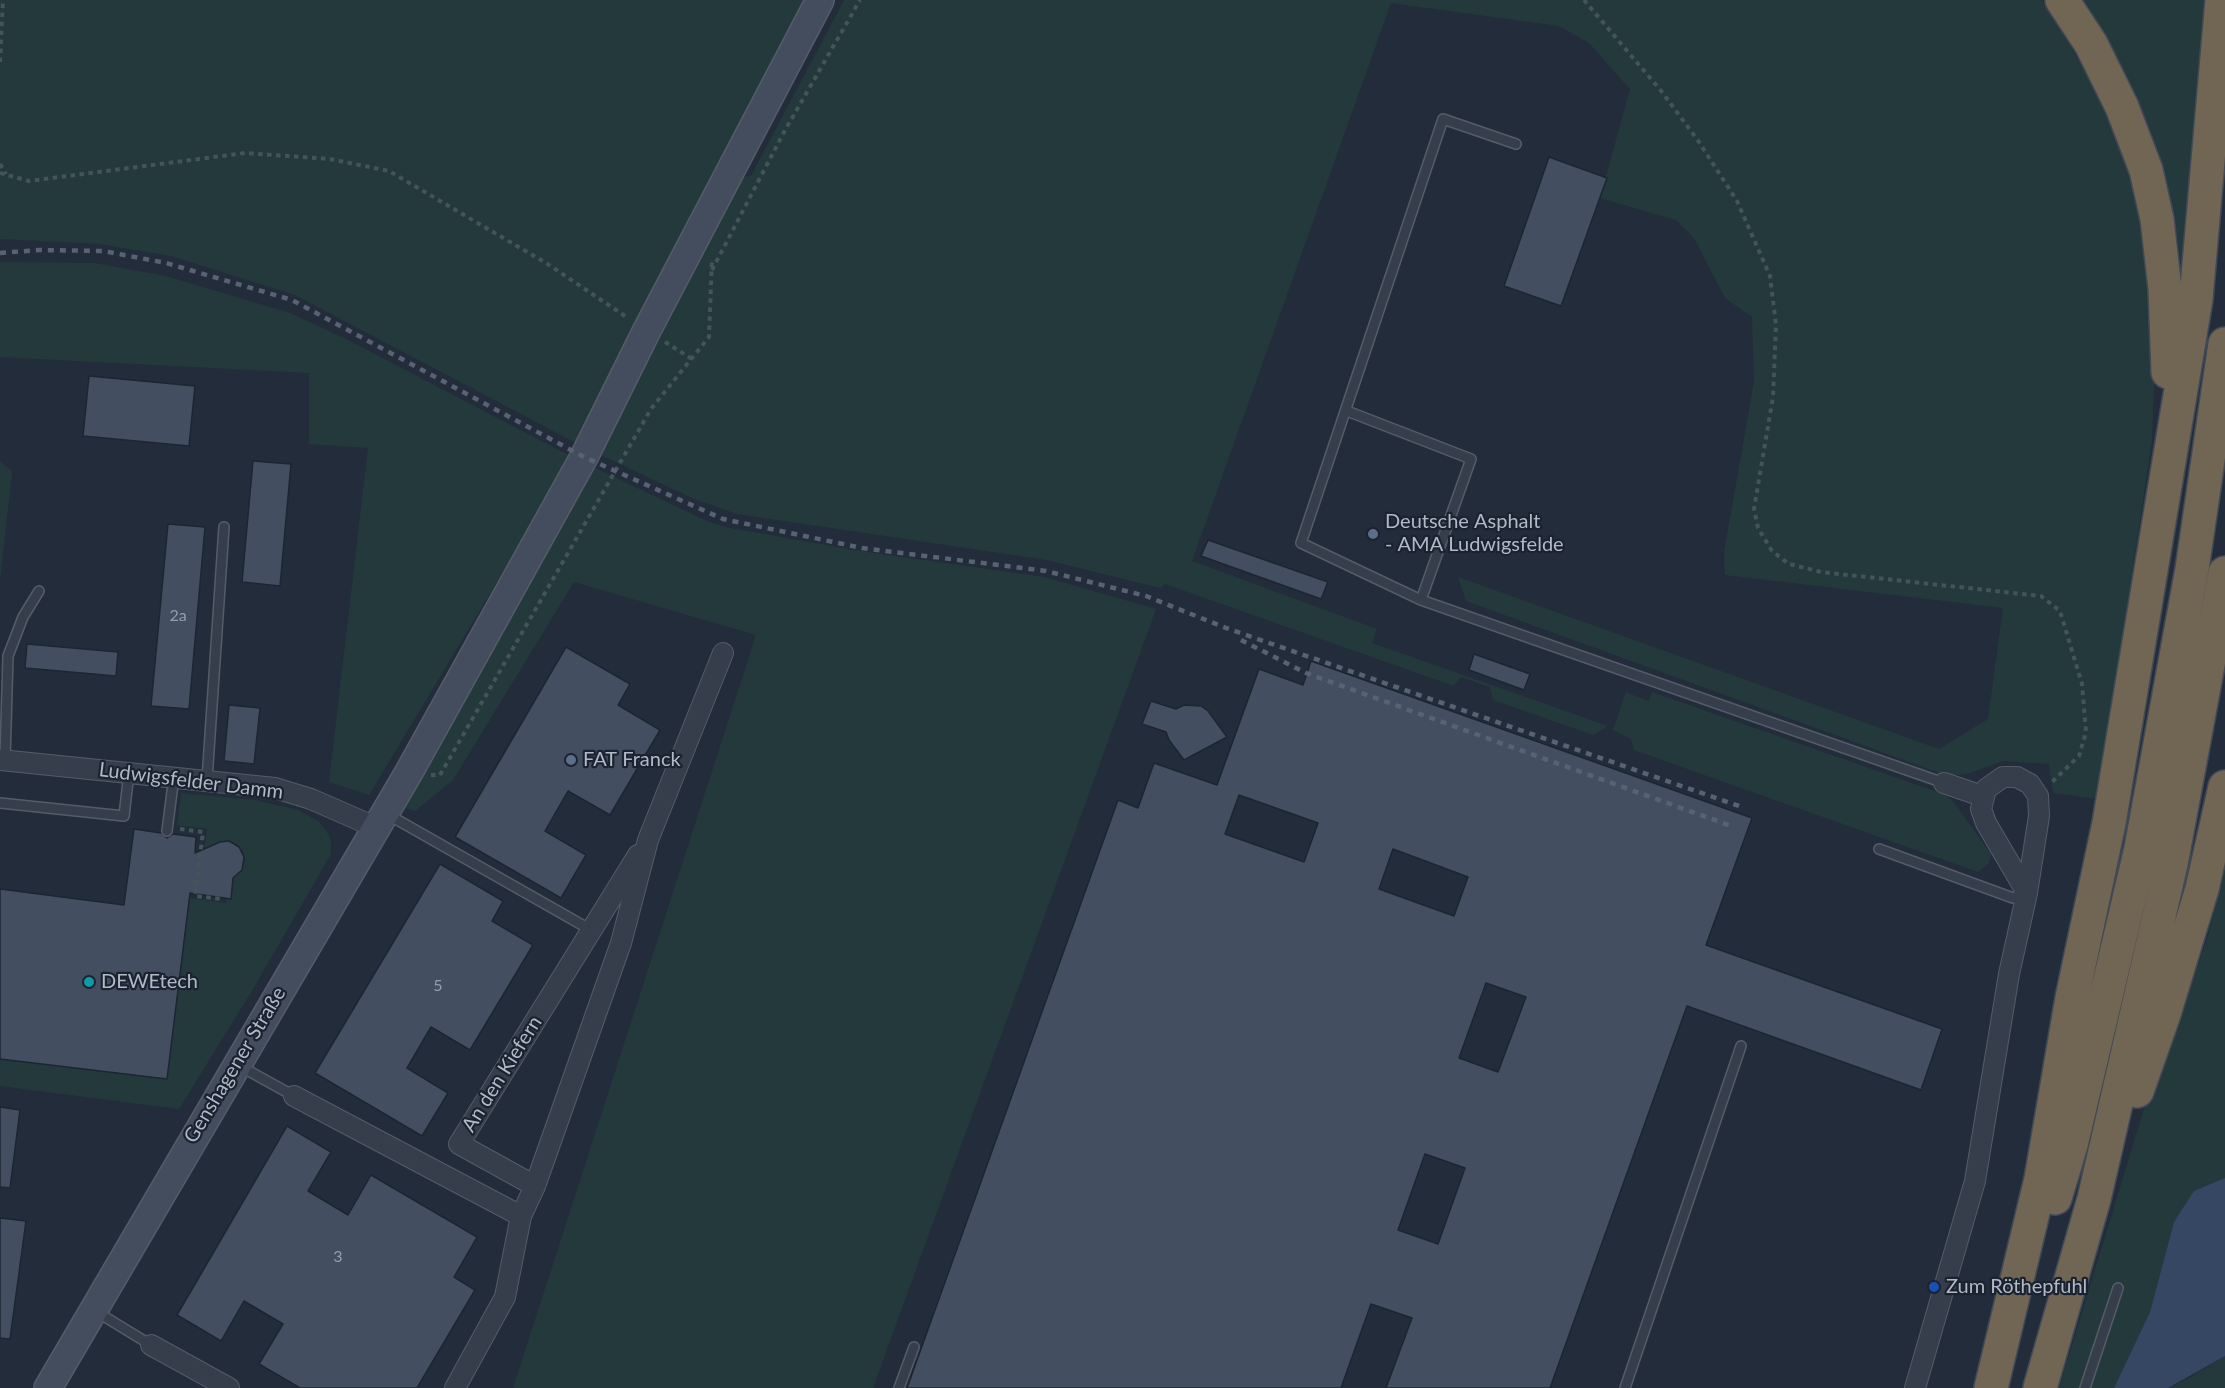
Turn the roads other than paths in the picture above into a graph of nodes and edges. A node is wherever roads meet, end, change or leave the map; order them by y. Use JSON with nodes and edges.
{"nodes":[{"id":1,"x":820,"y":0,"type":"edge"},
{"id":2,"x":2062,"y":0,"type":"edge"},
{"id":3,"x":2222,"y":0,"type":"edge"},
{"id":4,"x":1516,"y":144,"type":"dead end"},
{"id":5,"x":2225,"y":344,"type":"edge"},
{"id":6,"x":1347,"y":411,"type":"junction"},
{"id":7,"x":2163,"y":494,"type":"junction"},
{"id":8,"x":224,"y":527,"type":"dead end"},
{"id":9,"x":2225,"y":573,"type":"edge"},
{"id":10,"x":39,"y":591,"type":"dead end"},
{"id":11,"x":1421,"y":600,"type":"junction"},
{"id":12,"x":723,"y":653,"type":"dead end"},
{"id":13,"x":3,"y":760,"type":"edge"},
{"id":14,"x":129,"y":772,"type":"junction"},
{"id":15,"x":174,"y":776,"type":"junction"},
{"id":16,"x":207,"y":780,"type":"junction"},
{"id":17,"x":1944,"y":783,"type":"joint"},
{"id":18,"x":2225,"y":787,"type":"edge"},
{"id":19,"x":1982,"y":796,"type":"junction"},
{"id":20,"x":0,"y":803,"type":"edge"},
{"id":21,"x":380,"y":820,"type":"junction"},
{"id":22,"x":167,"y":829,"type":"road end"},
{"id":23,"x":2036,"y":833,"type":"junction"},
{"id":24,"x":1995,"y":839,"type":"junction"},
{"id":25,"x":648,"y":840,"type":"junction"},
{"id":26,"x":1879,"y":849,"type":"dead end"},
{"id":27,"x":2027,"y":893,"type":"junction"},
{"id":28,"x":591,"y":930,"type":"junction"},
{"id":29,"x":621,"y":943,"type":"junction"},
{"id":30,"x":1741,"y":1046,"type":"dead end"},
{"id":31,"x":236,"y":1064,"type":"junction"},
{"id":32,"x":294,"y":1096,"type":"joint"},
{"id":33,"x":535,"y":1186,"type":"junction"},
{"id":34,"x":2094,"y":1199,"type":"junction"},
{"id":35,"x":521,"y":1215,"type":"junction"},
{"id":36,"x":2118,"y":1288,"type":"dead end"},
{"id":37,"x":93,"y":1310,"type":"junction"},
{"id":38,"x":151,"y":1345,"type":"joint"},
{"id":39,"x":914,"y":1347,"type":"dead end"},
{"id":40,"x":48,"y":1388,"type":"edge"},
{"id":41,"x":229,"y":1388,"type":"edge"},
{"id":42,"x":454,"y":1388,"type":"edge"},
{"id":43,"x":899,"y":1388,"type":"edge"},
{"id":44,"x":1625,"y":1388,"type":"edge"},
{"id":45,"x":1915,"y":1388,"type":"edge"},
{"id":46,"x":1991,"y":1388,"type":"edge"},
{"id":47,"x":1998,"y":1388,"type":"edge"},
{"id":48,"x":2040,"y":1388,"type":"edge"},
{"id":49,"x":2085,"y":1388,"type":"edge"}],
"edges":[{"from":1,"to":21,"type":"main road","name":"Genshagener Straße"},
{"from":2,"to":7,"type":"highway"},
{"from":3,"to":7,"type":"highway"},
{"from":4,"to":6,"type":"lane"},
{"from":5,"to":47,"type":"highway"},
{"from":6,"to":11,"type":"lane"},
{"from":6,"to":11,"type":"lane"},
{"from":7,"to":46,"type":"highway"},
{"from":8,"to":16,"type":"lane"},
{"from":9,"to":34,"type":"highway"},
{"from":10,"to":13,"type":"lane"},
{"from":11,"to":17,"type":"lane"},
{"from":12,"to":25,"type":"street","name":"An den Kiefern"},
{"from":13,"to":14,"type":"street","name":"Ludwigsfelder Damm"},
{"from":14,"to":15,"type":"street","name":"Ludwigsfelder Damm"},
{"from":14,"to":20,"type":"lane"},
{"from":15,"to":16,"type":"street","name":"Ludwigsfelder Damm"},
{"from":15,"to":22,"type":"lane"},
{"from":16,"to":21,"type":"street","name":"Ludwigsfelder Damm"},
{"from":17,"to":19,"type":"street"},
{"from":18,"to":34,"type":"highway"},
{"from":19,"to":23,"type":"street"},
{"from":19,"to":24,"type":"street"},
{"from":21,"to":28,"type":"lane"},
{"from":21,"to":31,"type":"main road","name":"Genshagener Straße"},
{"from":23,"to":24,"type":"street"},
{"from":23,"to":27,"type":"street"},
{"from":24,"to":27,"type":"street"},
{"from":25,"to":28,"type":"street","name":"An den Kiefern"},
{"from":25,"to":29,"type":"street","name":"An den Kiefern"},
{"from":26,"to":27,"type":"lane"},
{"from":27,"to":45,"type":"street"},
{"from":28,"to":29,"type":"street"},
{"from":28,"to":33,"type":"street","name":"An den Kiefern"},
{"from":29,"to":33,"type":"street","name":"An den Kiefern"},
{"from":30,"to":44,"type":"lane"},
{"from":31,"to":32,"type":"lane"},
{"from":31,"to":37,"type":"main road","name":"Genshagener Straße"},
{"from":32,"to":35,"type":"street"},
{"from":33,"to":35,"type":"street","name":"An den Kiefern"},
{"from":34,"to":48,"type":"highway"},
{"from":35,"to":42,"type":"street","name":"An den Kiefern"},
{"from":36,"to":49,"type":"lane"},
{"from":37,"to":38,"type":"lane"},
{"from":37,"to":40,"type":"main road","name":"Genshagener Straße"},
{"from":38,"to":41,"type":"street"},
{"from":39,"to":43,"type":"lane"}]}
